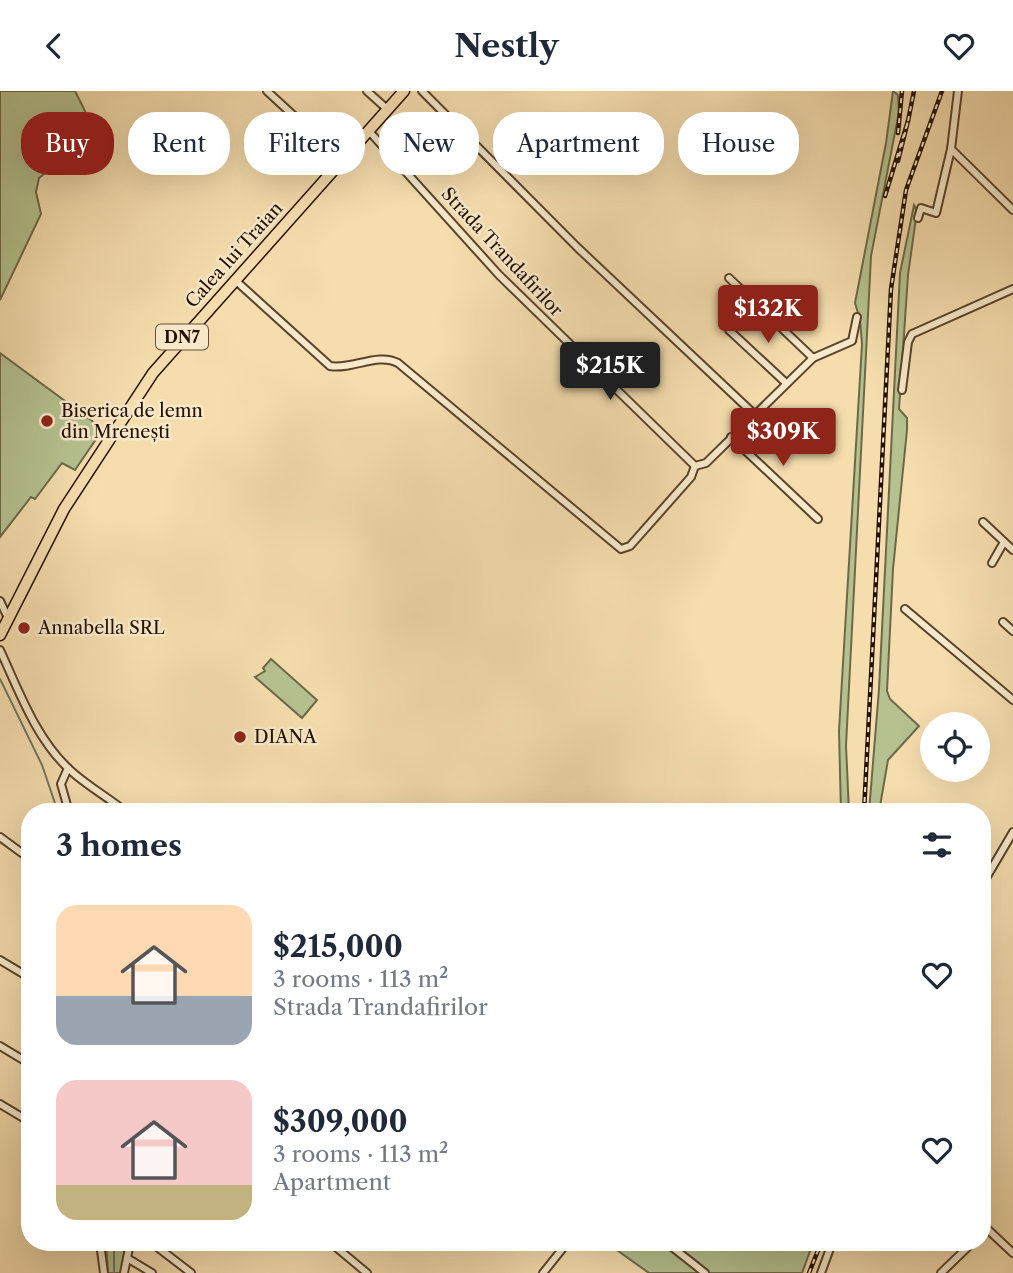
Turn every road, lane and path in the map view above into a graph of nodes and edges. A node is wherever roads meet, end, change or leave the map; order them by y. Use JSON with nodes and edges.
{"nodes":[{"id":1,"x":267,"y":91,"type":"edge"},
{"id":2,"x":368,"y":91,"type":"edge"},
{"id":3,"x":404,"y":91,"type":"edge"},
{"id":4,"x":422,"y":91,"type":"edge"},
{"id":5,"x":958,"y":91,"type":"edge"},
{"id":6,"x":387,"y":109,"type":"junction"},
{"id":7,"x":290,"y":112,"type":"edge"},
{"id":8,"x":368,"y":130,"type":"junction"},
{"id":9,"x":365,"y":133,"type":"edge"},
{"id":10,"x":951,"y":149,"type":"junction"},
{"id":11,"x":328,"y":175,"type":"edge"},
{"id":12,"x":1013,"y":210,"type":"edge"},
{"id":13,"x":918,"y":218,"type":"dead end"},
{"id":14,"x":729,"y":278,"type":"dead end"},
{"id":15,"x":234,"y":279,"type":"junction"},
{"id":16,"x":1013,"y":289,"type":"edge"},
{"id":17,"x":857,"y":317,"type":"dead end"},
{"id":18,"x":729,"y":330,"type":"dead end"},
{"id":19,"x":813,"y":358,"type":"junction"},
{"id":20,"x":786,"y":383,"type":"junction"},
{"id":21,"x":902,"y":390,"type":"dead end"},
{"id":22,"x":754,"y":414,"type":"junction"},
{"id":23,"x":731,"y":437,"type":"junction"},
{"id":24,"x":695,"y":466,"type":"junction"},
{"id":25,"x":818,"y":519,"type":"dead end"},
{"id":26,"x":983,"y":522,"type":"dead end"},
{"id":27,"x":1004,"y":542,"type":"junction"},
{"id":28,"x":1013,"y":550,"type":"edge"},
{"id":29,"x":992,"y":563,"type":"dead end"},
{"id":30,"x":0,"y":601,"type":"edge"},
{"id":31,"x":905,"y":609,"type":"dead end"},
{"id":32,"x":8,"y":618,"type":"junction"},
{"id":33,"x":1003,"y":622,"type":"dead end"},
{"id":34,"x":1013,"y":631,"type":"edge"},
{"id":35,"x":0,"y":635,"type":"edge"},
{"id":36,"x":0,"y":650,"type":"edge"},
{"id":37,"x":1013,"y":700,"type":"edge"},
{"id":38,"x":68,"y":768,"type":"junction"},
{"id":39,"x":66,"y":803,"type":"edge"},
{"id":40,"x":114,"y":803,"type":"edge"},
{"id":41,"x":1013,"y":832,"type":"edge"},
{"id":42,"x":0,"y":837,"type":"edge"},
{"id":43,"x":21,"y":852,"type":"edge"},
{"id":44,"x":991,"y":870,"type":"edge"},
{"id":45,"x":0,"y":960,"type":"edge"},
{"id":46,"x":21,"y":973,"type":"edge"},
{"id":47,"x":0,"y":1045,"type":"edge"},
{"id":48,"x":21,"y":1058,"type":"edge"},
{"id":49,"x":0,"y":1104,"type":"edge"},
{"id":50,"x":21,"y":1117,"type":"edge"},
{"id":51,"x":991,"y":1235,"type":"edge"},
{"id":52,"x":1012,"y":1250,"type":"edge"},
{"id":53,"x":101,"y":1251,"type":"edge"},
{"id":54,"x":128,"y":1251,"type":"edge"},
{"id":55,"x":162,"y":1251,"type":"edge"},
{"id":56,"x":341,"y":1251,"type":"edge"},
{"id":57,"x":561,"y":1251,"type":"edge"},
{"id":58,"x":677,"y":1251,"type":"edge"},
{"id":59,"x":829,"y":1251,"type":"edge"},
{"id":60,"x":964,"y":1251,"type":"edge"},
{"id":61,"x":127,"y":1258,"type":"junction"},
{"id":62,"x":104,"y":1273,"type":"edge"},
{"id":63,"x":124,"y":1273,"type":"edge"},
{"id":64,"x":152,"y":1273,"type":"edge"},
{"id":65,"x":191,"y":1273,"type":"edge"},
{"id":66,"x":368,"y":1273,"type":"edge"},
{"id":67,"x":543,"y":1273,"type":"edge"},
{"id":68,"x":705,"y":1273,"type":"edge"},
{"id":69,"x":821,"y":1273,"type":"edge"},
{"id":70,"x":941,"y":1273,"type":"edge"}],
"edges":[{"from":1,"to":7,"type":"street"},
{"from":2,"to":6,"type":"street"},
{"from":3,"to":6,"type":"highway","name":"Calea lui Traian","number":"DN7"},
{"from":4,"to":22,"type":"street"},
{"from":5,"to":10,"type":"street"},
{"from":6,"to":8,"type":"highway","name":"Calea lui Traian","number":"DN7"},
{"from":8,"to":9,"type":"highway","name":"Calea lui Traian","number":"DN7"},
{"from":8,"to":24,"type":"street","name":"Strada Trandafirilor"},
{"from":10,"to":12,"type":"street"},
{"from":10,"to":13,"type":"street"},
{"from":11,"to":15,"type":"highway","name":"Calea lui Traian","number":"DN7"},
{"from":14,"to":19,"type":"street"},
{"from":15,"to":24,"type":"street"},
{"from":15,"to":32,"type":"highway","name":"Calea lui Traian","number":"DN7"},
{"from":16,"to":21,"type":"street"},
{"from":17,"to":19,"type":"street"},
{"from":18,"to":20,"type":"street"},
{"from":19,"to":20,"type":"street"},
{"from":20,"to":22,"type":"street"},
{"from":22,"to":23,"type":"street"},
{"from":23,"to":24,"type":"street"},
{"from":23,"to":25,"type":"street"},
{"from":26,"to":27,"type":"street"},
{"from":27,"to":28,"type":"street"},
{"from":27,"to":29,"type":"street"},
{"from":30,"to":32,"type":"street"},
{"from":31,"to":37,"type":"street"},
{"from":32,"to":35,"type":"highway","name":"Calea lui Traian","number":"DN7"},
{"from":33,"to":34,"type":"street"},
{"from":36,"to":38,"type":"street"},
{"from":38,"to":39,"type":"street"},
{"from":38,"to":40,"type":"street"},
{"from":41,"to":44,"type":"street"},
{"from":42,"to":43,"type":"street"},
{"from":45,"to":46,"type":"street"},
{"from":47,"to":48,"type":"street"},
{"from":49,"to":50,"type":"street"},
{"from":51,"to":52,"type":"street"},
{"from":53,"to":62,"type":"street"},
{"from":54,"to":61,"type":"street"},
{"from":55,"to":65,"type":"street"},
{"from":56,"to":66,"type":"street"},
{"from":57,"to":67,"type":"street"},
{"from":58,"to":68,"type":"street"},
{"from":59,"to":69,"type":"street"},
{"from":60,"to":70,"type":"street"},
{"from":61,"to":63,"type":"street"},
{"from":61,"to":64,"type":"street"}]}
